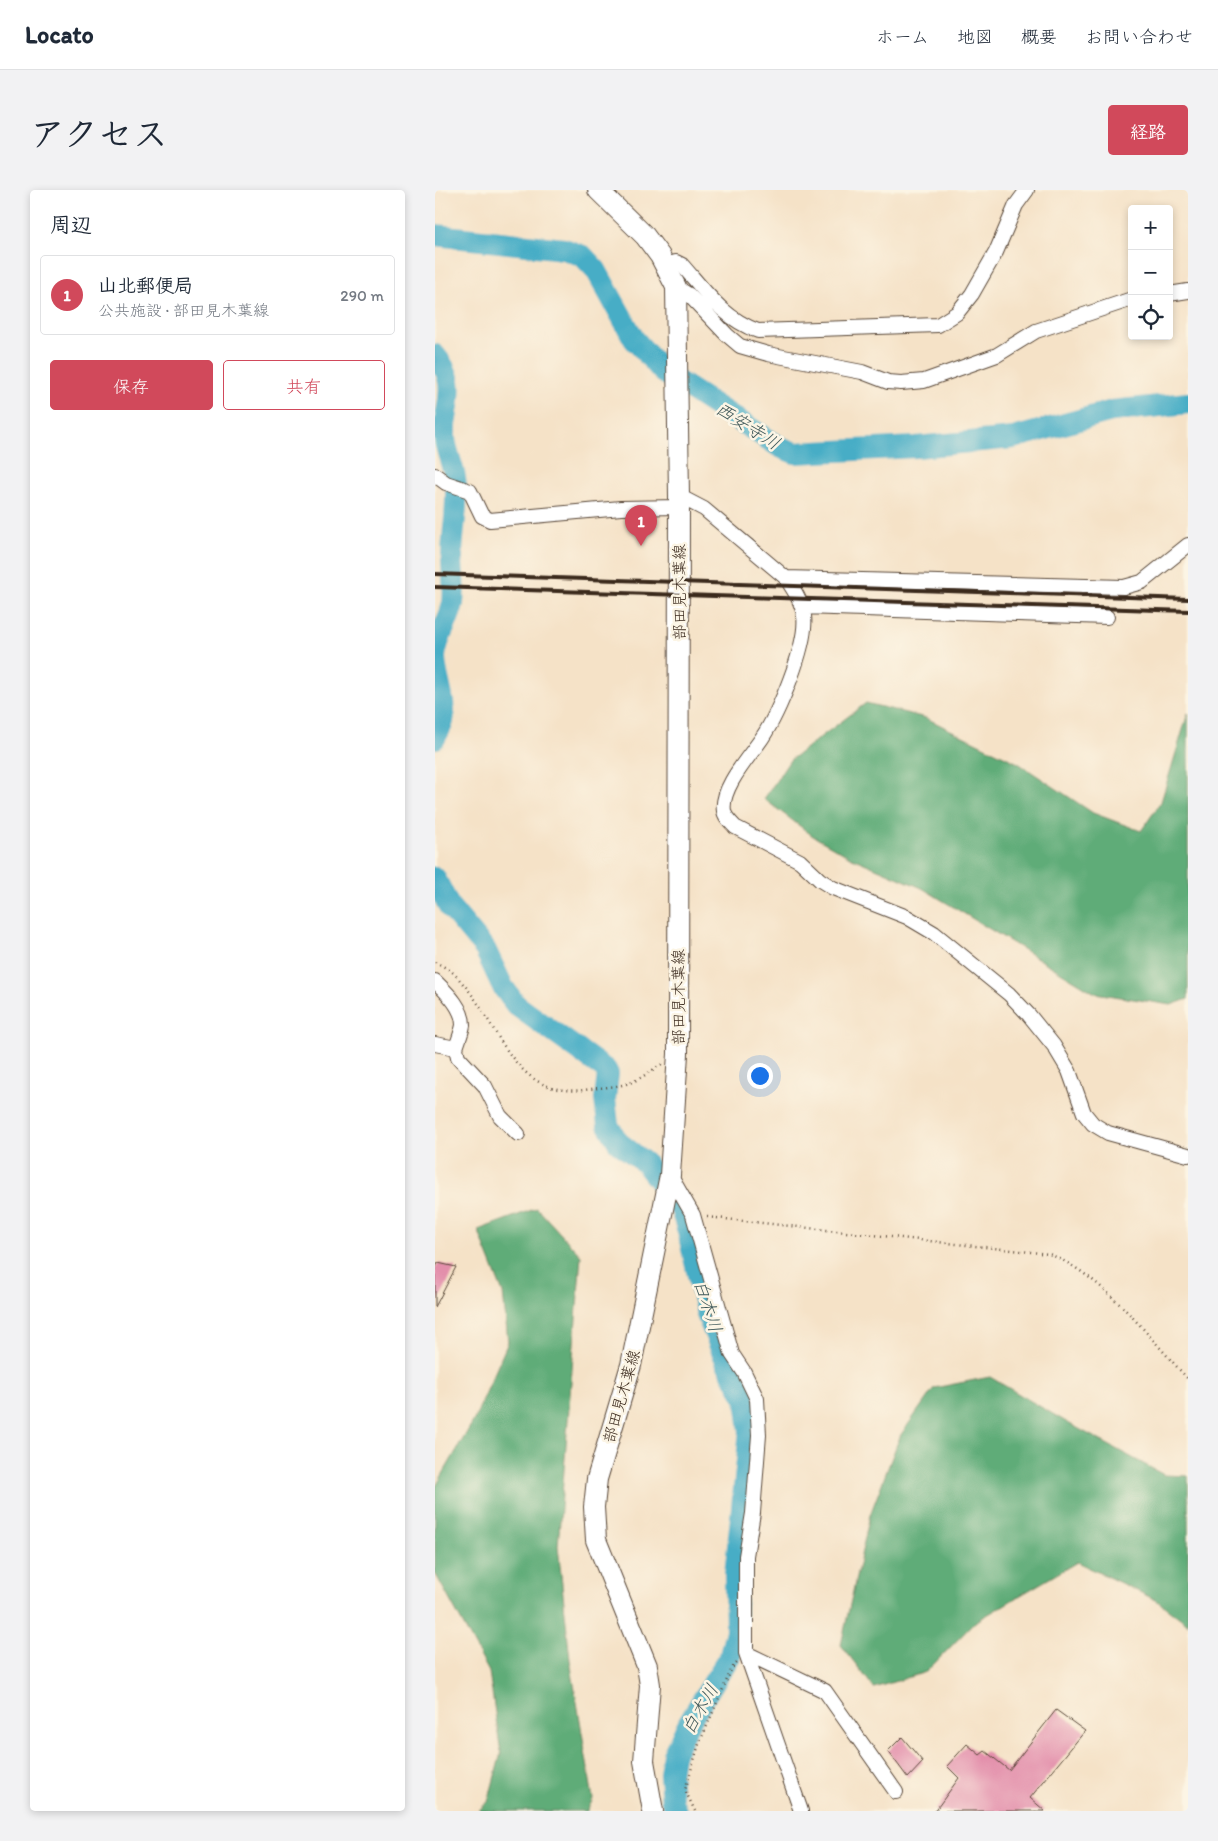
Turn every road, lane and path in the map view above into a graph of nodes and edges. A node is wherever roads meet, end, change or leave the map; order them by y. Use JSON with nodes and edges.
{"nodes":[{"id":1,"x":598,"y":190,"type":"edge"},
{"id":2,"x":1027,"y":190,"type":"edge"},
{"id":3,"x":665,"y":264,"type":"junction"},
{"id":4,"x":676,"y":287,"type":"junction"},
{"id":5,"x":1188,"y":291,"type":"edge"},
{"id":6,"x":1173,"y":293,"type":"edge"},
{"id":7,"x":1128,"y":300,"type":"edge"},
{"id":8,"x":441,"y":479,"type":"edge"},
{"id":9,"x":679,"y":501,"type":"junction"},
{"id":10,"x":1188,"y":545,"type":"edge"},
{"id":11,"x":786,"y":578,"type":"junction"},
{"id":12,"x":803,"y":607,"type":"junction"},
{"id":13,"x":1107,"y":617,"type":"dead end"},
{"id":14,"x":435,"y":962,"type":"edge"},
{"id":15,"x":435,"y":981,"type":"edge"},
{"id":16,"x":435,"y":1044,"type":"edge"},
{"id":17,"x":456,"y":1048,"type":"junction"},
{"id":18,"x":678,"y":1054,"type":"junction"},
{"id":19,"x":518,"y":1134,"type":"dead end"},
{"id":20,"x":1188,"y":1155,"type":"edge"},
{"id":21,"x":670,"y":1179,"type":"junction"},
{"id":22,"x":693,"y":1215,"type":"junction"},
{"id":23,"x":1188,"y":1379,"type":"edge"},
{"id":24,"x":746,"y":1653,"type":"junction"},
{"id":25,"x":896,"y":1792,"type":"dead end"},
{"id":26,"x":653,"y":1811,"type":"edge"},
{"id":27,"x":695,"y":1811,"type":"edge"},
{"id":28,"x":801,"y":1811,"type":"edge"}],
"edges":[{"from":1,"to":3,"type":"main road","name":"部田見木葉線"},
{"from":2,"to":3,"type":"street"},
{"from":3,"to":4,"type":"main road","name":"部田見木葉線"},
{"from":4,"to":7,"type":"street"},
{"from":4,"to":9,"type":"main road","name":"部田見木葉線"},
{"from":5,"to":6,"type":"street"},
{"from":8,"to":9,"type":"street"},
{"from":9,"to":11,"type":"street"},
{"from":9,"to":18,"type":"main road","name":"部田見木葉線"},
{"from":10,"to":11,"type":"street"},
{"from":11,"to":12,"type":"street"},
{"from":12,"to":13,"type":"street"},
{"from":12,"to":20,"type":"street"},
{"from":14,"to":18,"type":"path"},
{"from":15,"to":17,"type":"street"},
{"from":16,"to":17,"type":"street"},
{"from":17,"to":19,"type":"street"},
{"from":18,"to":21,"type":"main road","name":"部田見木葉線"},
{"from":21,"to":22,"type":"street"},
{"from":21,"to":26,"type":"main road","name":"部田見木葉線"},
{"from":22,"to":23,"type":"path"},
{"from":22,"to":24,"type":"street"},
{"from":24,"to":25,"type":"street"},
{"from":24,"to":27,"type":"path"},
{"from":24,"to":28,"type":"street"}]}
